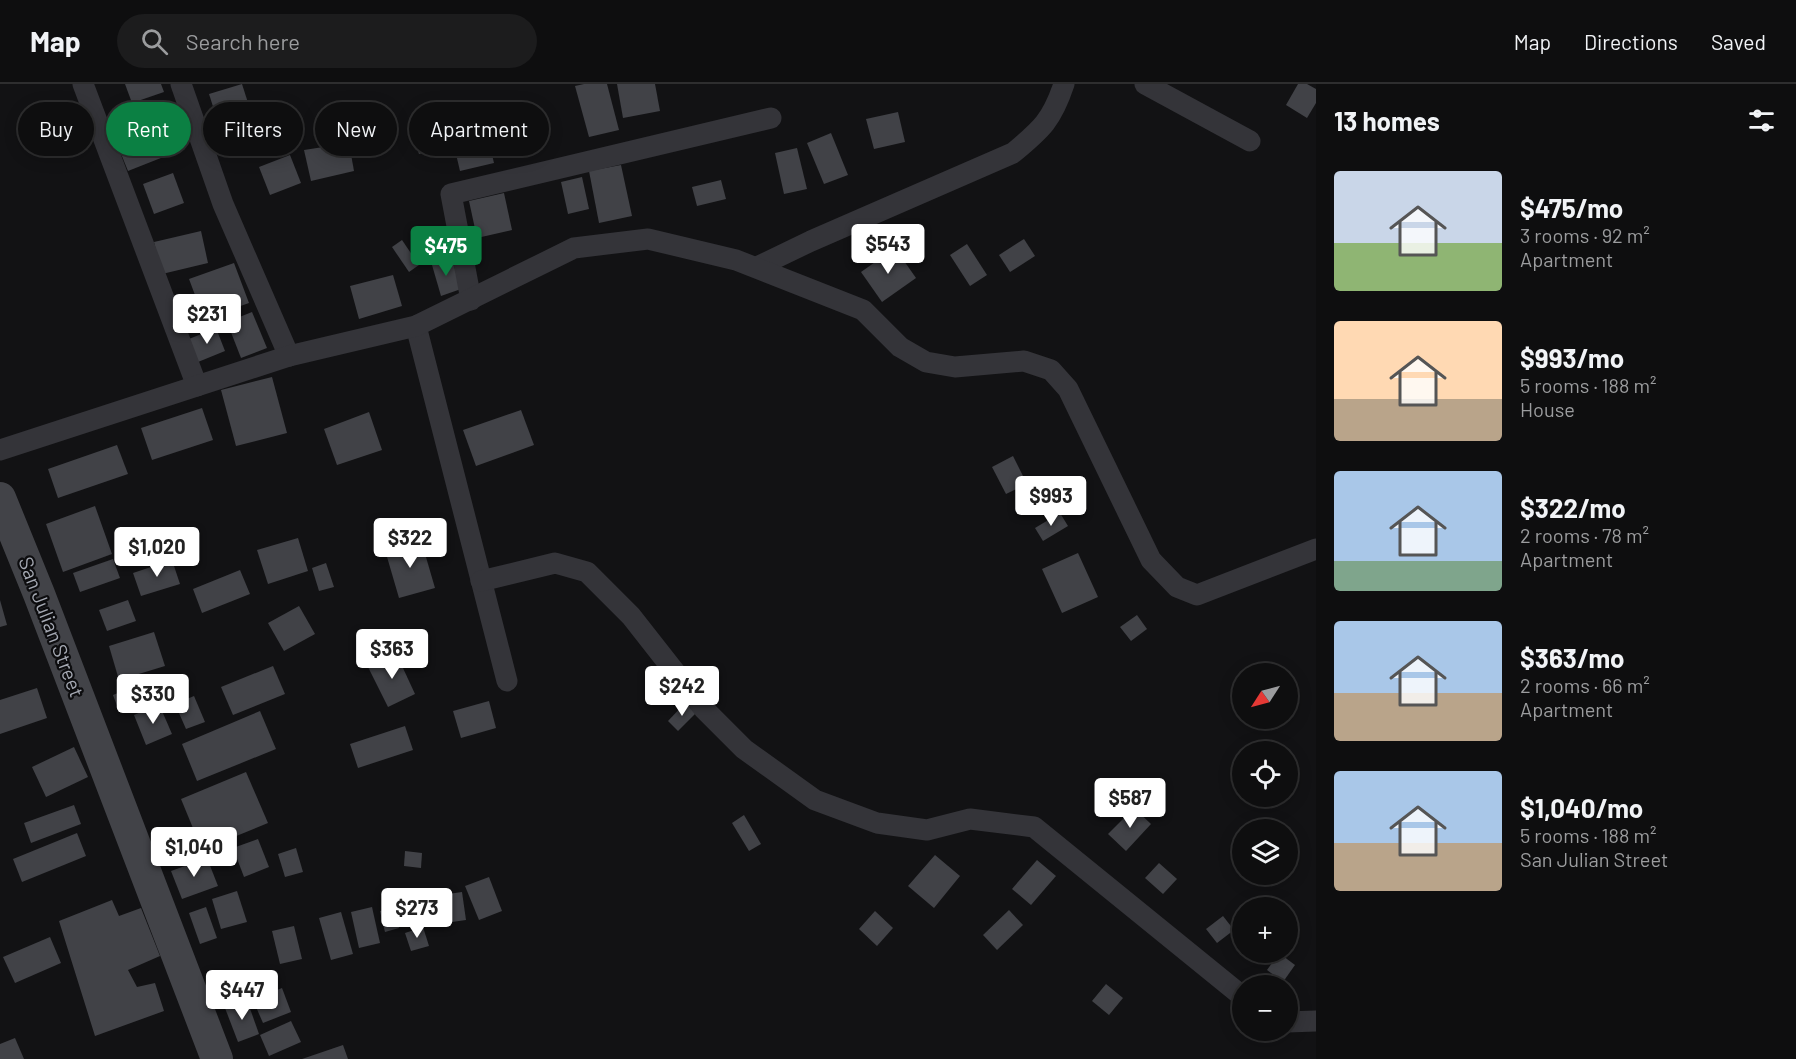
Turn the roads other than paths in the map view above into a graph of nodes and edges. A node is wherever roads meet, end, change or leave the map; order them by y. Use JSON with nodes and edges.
{"nodes":[{"id":1,"x":83,"y":84,"type":"edge"},
{"id":2,"x":181,"y":84,"type":"edge"},
{"id":3,"x":1064,"y":84,"type":"edge"},
{"id":4,"x":1145,"y":84,"type":"edge"},
{"id":5,"x":771,"y":118,"type":"dead end"},
{"id":6,"x":1250,"y":141,"type":"dead end"},
{"id":7,"x":757,"y":267,"type":"junction"},
{"id":8,"x":471,"y":300,"type":"junction"},
{"id":9,"x":416,"y":326,"type":"junction"},
{"id":10,"x":289,"y":356,"type":"junction"},
{"id":11,"x":197,"y":386,"type":"junction"},
{"id":12,"x":0,"y":450,"type":"edge"},
{"id":13,"x":0,"y":498,"type":"edge"},
{"id":14,"x":1316,"y":549,"type":"edge"},
{"id":15,"x":481,"y":580,"type":"junction"},
{"id":16,"x":507,"y":681,"type":"dead end"},
{"id":17,"x":1232,"y":988,"type":"edge"},
{"id":18,"x":1316,"y":1021,"type":"edge"},
{"id":19,"x":1298,"y":1022,"type":"edge"},
{"id":20,"x":217,"y":1059,"type":"edge"}],
"edges":[{"from":1,"to":11,"type":"street"},
{"from":2,"to":10,"type":"street"},
{"from":3,"to":7,"type":"street"},
{"from":4,"to":6,"type":"street"},
{"from":5,"to":8,"type":"street"},
{"from":7,"to":8,"type":"street"},
{"from":7,"to":14,"type":"street"},
{"from":8,"to":9,"type":"street"},
{"from":9,"to":10,"type":"street"},
{"from":9,"to":15,"type":"street"},
{"from":10,"to":11,"type":"street"},
{"from":11,"to":12,"type":"street"},
{"from":13,"to":20,"type":"street","name":"San Julian Street"},
{"from":15,"to":16,"type":"street"},
{"from":15,"to":17,"type":"street"},
{"from":18,"to":19,"type":"street"}]}
